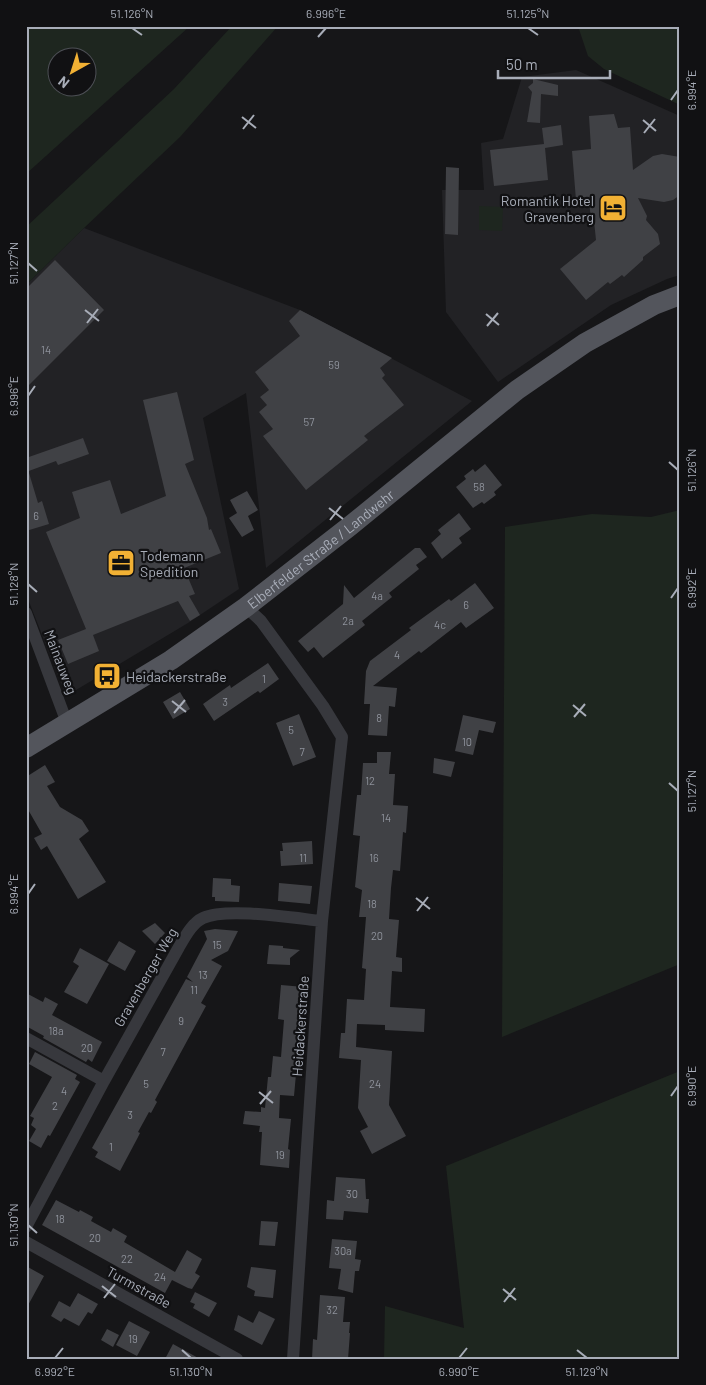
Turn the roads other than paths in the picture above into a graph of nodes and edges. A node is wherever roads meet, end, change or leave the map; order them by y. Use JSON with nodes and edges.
{"nodes":[{"id":1,"x":680,"y":295,"type":"edge"},
{"id":2,"x":246,"y":607,"type":"junction"},
{"id":3,"x":26,"y":613,"type":"edge"},
{"id":4,"x":67,"y":722,"type":"junction"},
{"id":5,"x":26,"y":748,"type":"edge"},
{"id":6,"x":322,"y":921,"type":"junction"},
{"id":7,"x":26,"y":1038,"type":"edge"},
{"id":8,"x":104,"y":1081,"type":"junction"},
{"id":9,"x":26,"y":1227,"type":"edge"},
{"id":10,"x":26,"y":1242,"type":"edge"},
{"id":11,"x":237,"y":1359,"type":"edge"},
{"id":12,"x":293,"y":1359,"type":"edge"}],
"edges":[{"from":1,"to":2,"type":"main road","name":"Elberfelder Straße / Landwehr"},
{"from":2,"to":4,"type":"main road","name":"Elberfelder Straße / Landwehr"},
{"from":2,"to":6,"type":"street","name":"Heidackerstraße"},
{"from":3,"to":4,"type":"street","name":"Mainauweg"},
{"from":4,"to":5,"type":"main road","name":"Elberfelder Straße / Landwehr"},
{"from":6,"to":8,"type":"street","name":"Gravenberger Weg"},
{"from":6,"to":12,"type":"street","name":"Heidackerstraße"},
{"from":7,"to":8,"type":"street"},
{"from":8,"to":9,"type":"street","name":"Gravenberger Weg"},
{"from":10,"to":11,"type":"street","name":"Turmstraße"}]}
